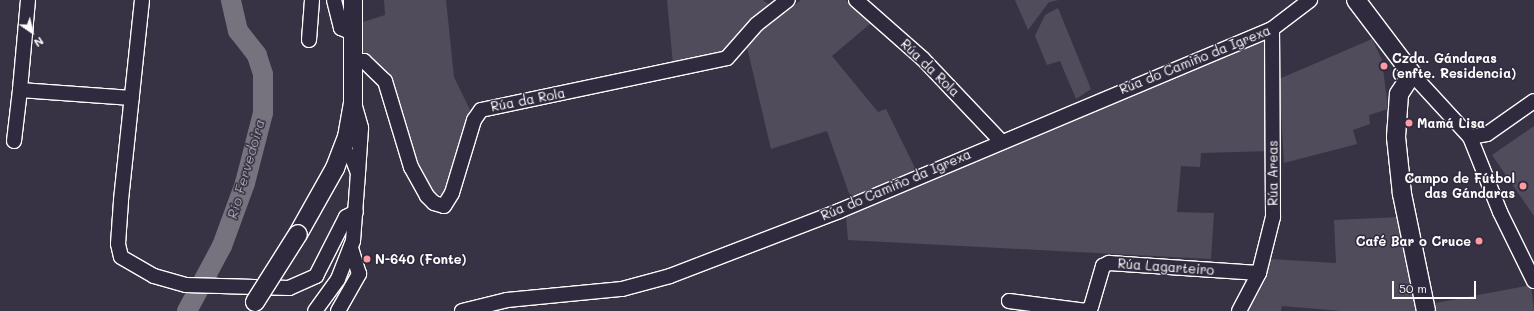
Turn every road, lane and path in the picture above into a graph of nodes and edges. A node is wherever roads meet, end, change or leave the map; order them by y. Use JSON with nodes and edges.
{"nodes":[{"id":1,"x":28,"y":0,"type":"edge"},
{"id":2,"x":142,"y":0,"type":"edge"},
{"id":3,"x":312,"y":0,"type":"edge"},
{"id":4,"x":334,"y":0,"type":"edge"},
{"id":5,"x":353,"y":0,"type":"edge"},
{"id":6,"x":788,"y":0,"type":"edge"},
{"id":7,"x":856,"y":0,"type":"edge"},
{"id":8,"x":1310,"y":0,"type":"edge"},
{"id":9,"x":1356,"y":0,"type":"edge"},
{"id":10,"x":1272,"y":29,"type":"junction"},
{"id":11,"x":354,"y":34,"type":"junction"},
{"id":12,"x":309,"y":40,"type":"dead end"},
{"id":13,"x":354,"y":61,"type":"junction"},
{"id":14,"x":1412,"y":74,"type":"junction"},
{"id":15,"x":20,"y":90,"type":"junction"},
{"id":16,"x":132,"y":98,"type":"junction"},
{"id":17,"x":1534,"y":101,"type":"edge"},
{"id":18,"x":353,"y":102,"type":"junction"},
{"id":19,"x":1468,"y":137,"type":"junction"},
{"id":20,"x":1000,"y":140,"type":"junction"},
{"id":21,"x":14,"y":141,"type":"dead end"},
{"id":22,"x":342,"y":152,"type":"junction"},
{"id":23,"x":358,"y":173,"type":"junction"},
{"id":24,"x":356,"y":212,"type":"junction"},
{"id":25,"x":351,"y":248,"type":"junction"},
{"id":26,"x":1259,"y":273,"type":"junction"},
{"id":27,"x":1534,"y":281,"type":"edge"},
{"id":28,"x":1009,"y":301,"type":"dead end"},
{"id":29,"x":252,"y":307,"type":"edge"},
{"id":30,"x":315,"y":311,"type":"edge"},
{"id":31,"x":338,"y":311,"type":"edge"},
{"id":32,"x":462,"y":311,"type":"edge"},
{"id":33,"x":1239,"y":311,"type":"edge"},
{"id":34,"x":1426,"y":311,"type":"edge"}],
"edges":[{"from":1,"to":15,"type":"street"},
{"from":2,"to":16,"type":"street"},
{"from":3,"to":12,"type":"street"},
{"from":4,"to":11,"type":"street"},
{"from":5,"to":11,"type":"main road"},
{"from":6,"to":13,"type":"street","name":"Rúa da Rola"},
{"from":7,"to":20,"type":"street","name":"Rúa da Rola"},
{"from":8,"to":10,"type":"street","name":"Rúa do Camiño da Igrexa"},
{"from":9,"to":14,"type":"main road"},
{"from":10,"to":20,"type":"street","name":"Rúa do Camiño da Igrexa"},
{"from":10,"to":26,"type":"street","name":"Rúa Areas"},
{"from":11,"to":13,"type":"main road"},
{"from":13,"to":18,"type":"main road"},
{"from":14,"to":19,"type":"street"},
{"from":14,"to":34,"type":"main road"},
{"from":15,"to":16,"type":"street"},
{"from":15,"to":21,"type":"street"},
{"from":16,"to":24,"type":"street"},
{"from":17,"to":19,"type":"street"},
{"from":18,"to":22,"type":"main road"},
{"from":18,"to":23,"type":"street"},
{"from":19,"to":27,"type":"street"},
{"from":20,"to":32,"type":"street","name":"Rúa do Camiño da Igrexa"},
{"from":22,"to":23,"type":"street"},
{"from":22,"to":29,"type":"main road","bridge":true},
{"from":23,"to":24,"type":"street"},
{"from":24,"to":25,"type":"street"},
{"from":25,"to":30,"type":"street"},
{"from":25,"to":31,"type":"street"},
{"from":26,"to":28,"type":"street","name":"Rúa Lagarteiro"},
{"from":26,"to":33,"type":"street","name":"Rúa Areas"}]}
